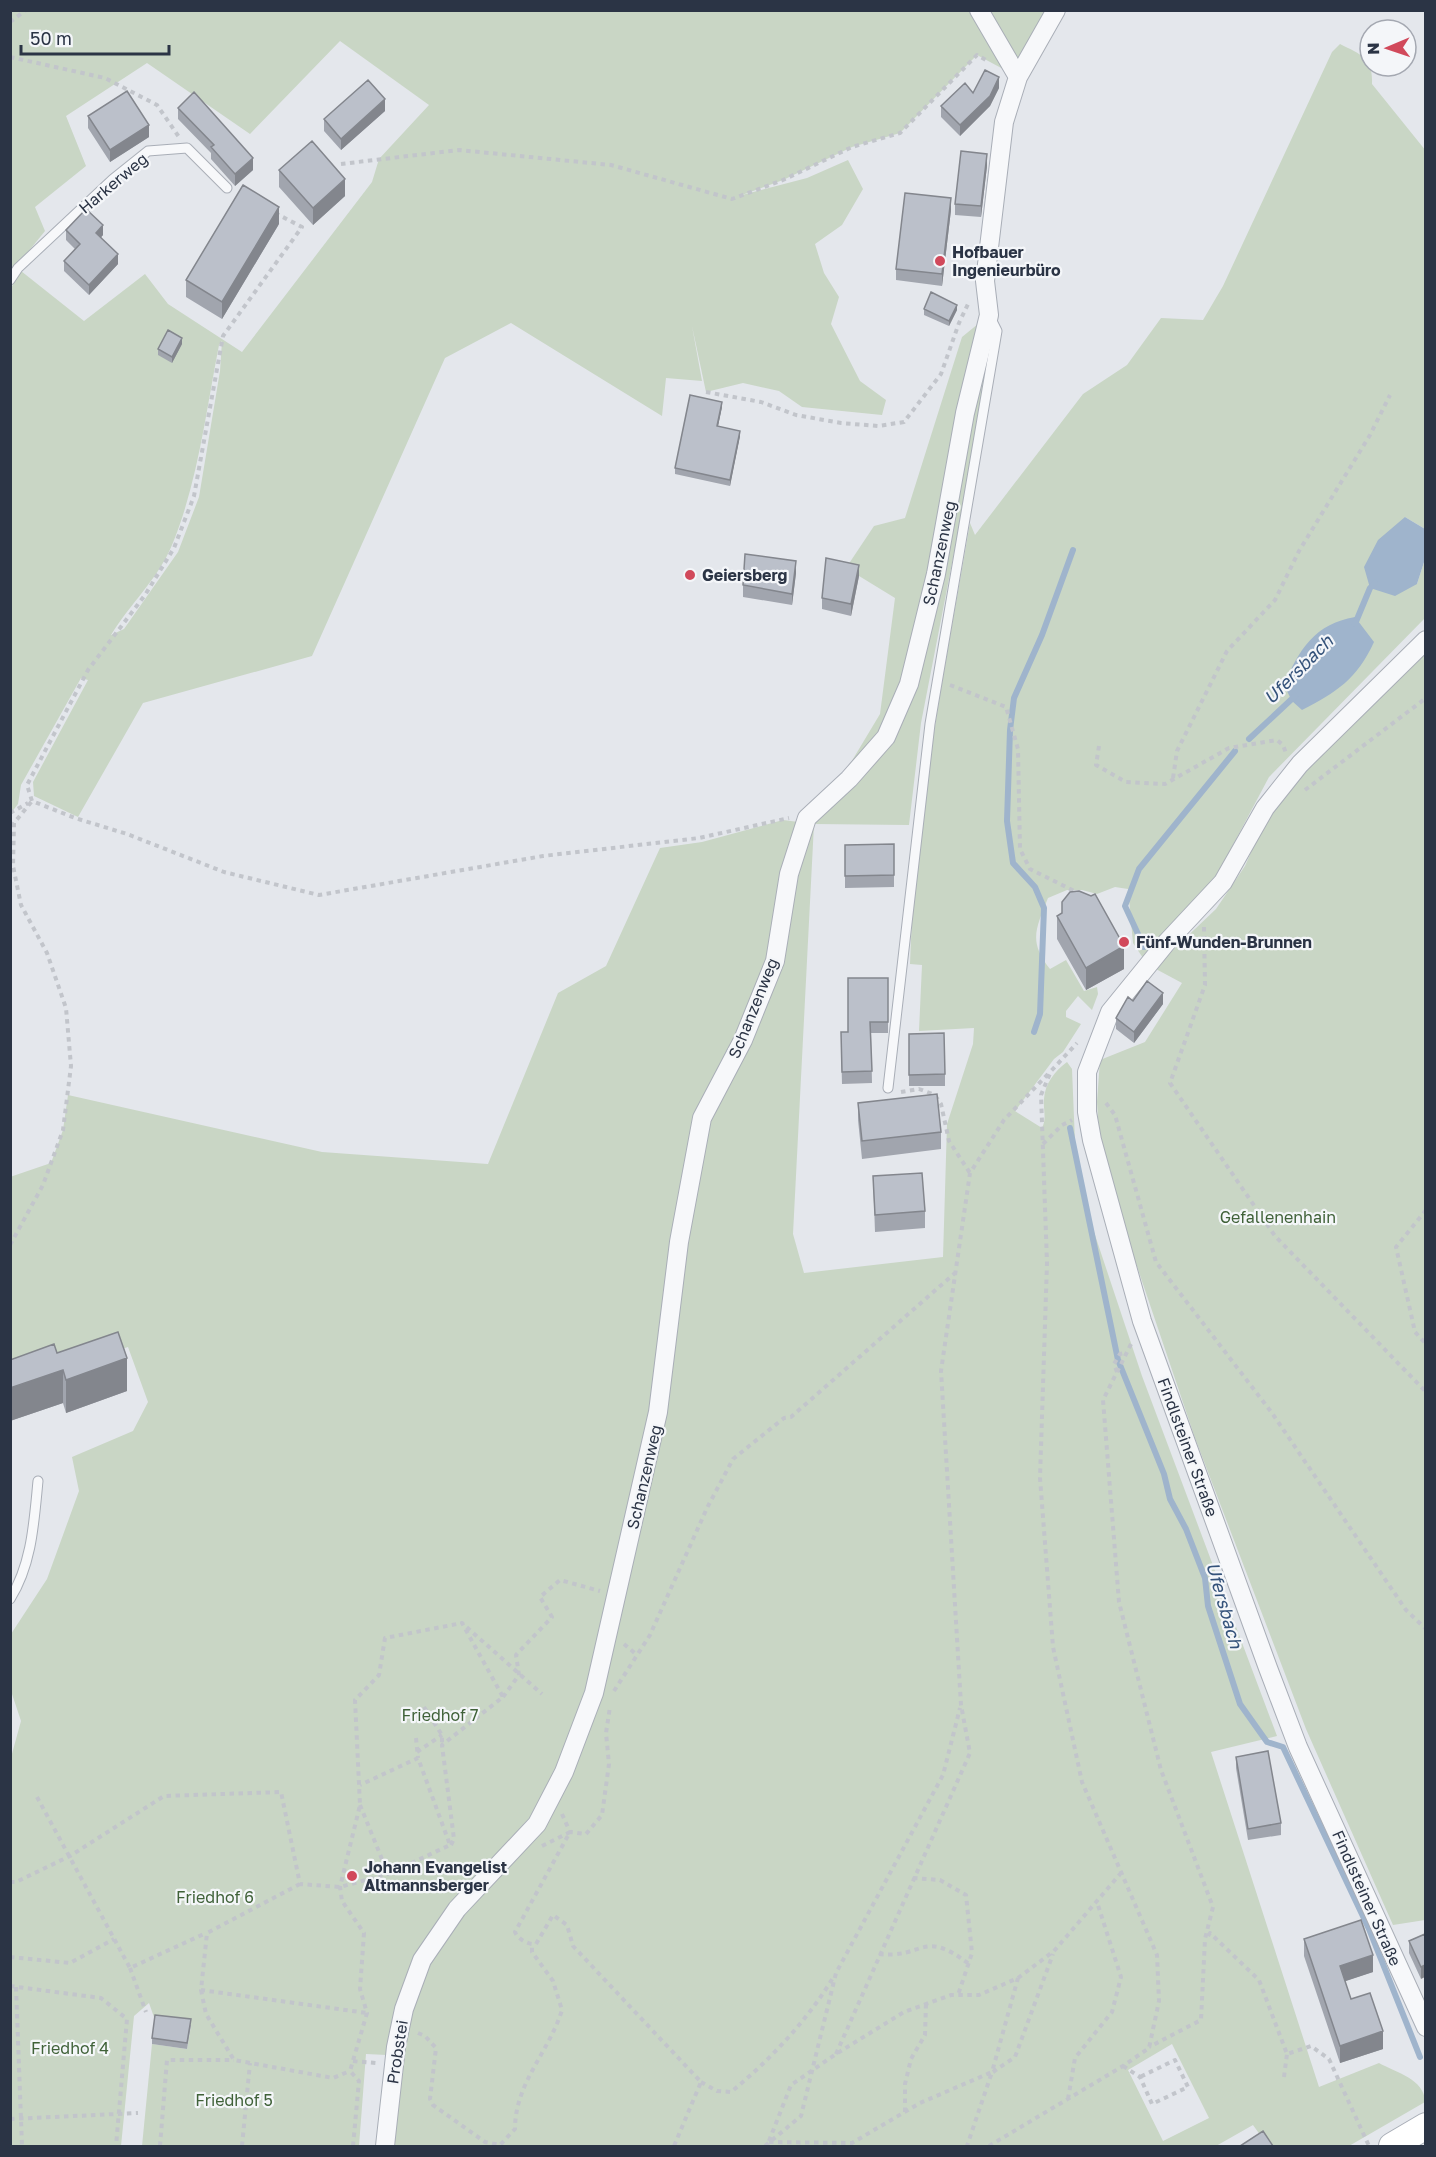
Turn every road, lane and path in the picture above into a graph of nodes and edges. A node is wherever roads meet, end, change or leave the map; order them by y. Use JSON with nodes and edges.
{"nodes":[{"id":1,"x":26,"y":10,"type":"edge"},
{"id":2,"x":979,"y":10,"type":"edge"},
{"id":3,"x":1056,"y":10,"type":"edge"},
{"id":4,"x":10,"y":22,"type":"edge"},
{"id":5,"x":10,"y":57,"type":"edge"},
{"id":6,"x":987,"y":61,"type":"dead end"},
{"id":7,"x":1018,"y":77,"type":"junction"},
{"id":8,"x":187,"y":148,"type":"junction"},
{"id":9,"x":341,"y":164,"type":"dead end"},
{"id":10,"x":227,"y":188,"type":"dead end"},
{"id":11,"x":265,"y":208,"type":"edge"},
{"id":12,"x":10,"y":280,"type":"edge"},
{"id":13,"x":985,"y":281,"type":"junction"},
{"id":14,"x":989,"y":315,"type":"junction"},
{"id":15,"x":706,"y":392,"type":"dead end"},
{"id":16,"x":1390,"y":395,"type":"dead end"},
{"id":17,"x":1425,"y":640,"type":"edge"},
{"id":18,"x":939,"y":681,"type":"junction"},
{"id":19,"x":1425,"y":698,"type":"edge"},
{"id":20,"x":1099,"y":746,"type":"dead end"},
{"id":21,"x":1173,"y":778,"type":"junction"},
{"id":22,"x":1289,"y":778,"type":"junction"},
{"id":23,"x":32,"y":801,"type":"junction"},
{"id":24,"x":818,"y":808,"type":"junction"},
{"id":25,"x":10,"y":813,"type":"edge"},
{"id":26,"x":1082,"y":894,"type":"edge"},
{"id":27,"x":1202,"y":903,"type":"junction"},
{"id":28,"x":1080,"y":1038,"type":"dead end"},
{"id":29,"x":1051,"y":1071,"type":"junction"},
{"id":30,"x":1087,"y":1072,"type":"junction"},
{"id":31,"x":888,"y":1088,"type":"joint"},
{"id":32,"x":1087,"y":1112,"type":"junction"},
{"id":33,"x":1043,"y":1144,"type":"junction"},
{"id":34,"x":970,"y":1173,"type":"junction"},
{"id":35,"x":1425,"y":1210,"type":"edge"},
{"id":36,"x":10,"y":1245,"type":"edge"},
{"id":37,"x":955,"y":1273,"type":"junction"},
{"id":38,"x":1142,"y":1321,"type":"junction"},
{"id":39,"x":1425,"y":1344,"type":"edge"},
{"id":40,"x":1126,"y":1353,"type":"junction"},
{"id":41,"x":1117,"y":1372,"type":"junction"},
{"id":42,"x":1425,"y":1392,"type":"edge"},
{"id":43,"x":38,"y":1481,"type":"dead end"},
{"id":44,"x":615,"y":1595,"type":"junction"},
{"id":45,"x":10,"y":1599,"type":"edge"},
{"id":46,"x":462,"y":1623,"type":"junction"},
{"id":47,"x":1425,"y":1629,"type":"edge"},
{"id":48,"x":519,"y":1675,"type":"junction"},
{"id":49,"x":613,"y":1693,"type":"dead end"},
{"id":50,"x":542,"y":1694,"type":"dead end"},
{"id":51,"x":503,"y":1697,"type":"junction"},
{"id":52,"x":611,"y":1703,"type":"dead end"},
{"id":53,"x":961,"y":1705,"type":"junction"},
{"id":54,"x":424,"y":1707,"type":"dead end"},
{"id":55,"x":442,"y":1735,"type":"junction"},
{"id":56,"x":416,"y":1738,"type":"dead end"},
{"id":57,"x":442,"y":1745,"type":"junction"},
{"id":58,"x":417,"y":1752,"type":"junction"},
{"id":59,"x":418,"y":1758,"type":"junction"},
{"id":60,"x":360,"y":1785,"type":"junction"},
{"id":61,"x":552,"y":1794,"type":"junction"},
{"id":62,"x":37,"y":1797,"type":"dead end"},
{"id":63,"x":360,"y":1805,"type":"junction"},
{"id":64,"x":570,"y":1832,"type":"junction"},
{"id":65,"x":450,"y":1845,"type":"junction"},
{"id":66,"x":70,"y":1856,"type":"junction"},
{"id":67,"x":507,"y":1857,"type":"junction"},
{"id":68,"x":1121,"y":1873,"type":"junction"},
{"id":69,"x":388,"y":1874,"type":"junction"},
{"id":70,"x":913,"y":1878,"type":"junction"},
{"id":71,"x":10,"y":1882,"type":"edge"},
{"id":72,"x":300,"y":1884,"type":"junction"},
{"id":73,"x":340,"y":1887,"type":"junction"},
{"id":74,"x":1097,"y":1902,"type":"junction"},
{"id":75,"x":207,"y":1932,"type":"junction"},
{"id":76,"x":1205,"y":1939,"type":"junction"},
{"id":77,"x":114,"y":1940,"type":"junction"},
{"id":78,"x":532,"y":1945,"type":"junction"},
{"id":79,"x":1054,"y":1952,"type":"junction"},
{"id":80,"x":879,"y":1954,"type":"junction"},
{"id":81,"x":10,"y":1957,"type":"edge"},
{"id":82,"x":422,"y":1960,"type":"joint"},
{"id":83,"x":969,"y":1964,"type":"junction"},
{"id":84,"x":130,"y":1968,"type":"junction"},
{"id":85,"x":836,"y":1973,"type":"junction"},
{"id":86,"x":1018,"y":1978,"type":"junction"},
{"id":87,"x":13,"y":1987,"type":"edge"},
{"id":88,"x":201,"y":1990,"type":"junction"},
{"id":89,"x":958,"y":1995,"type":"junction"},
{"id":90,"x":926,"y":2004,"type":"junction"},
{"id":91,"x":146,"y":2012,"type":"dead end"},
{"id":92,"x":367,"y":2013,"type":"junction"},
{"id":93,"x":400,"y":2026,"type":"junction"},
{"id":94,"x":1425,"y":2027,"type":"edge"},
{"id":95,"x":1149,"y":2048,"type":"junction"},
{"id":96,"x":836,"y":2054,"type":"junction"},
{"id":97,"x":1287,"y":2054,"type":"junction"},
{"id":98,"x":234,"y":2060,"type":"junction"},
{"id":99,"x":250,"y":2063,"type":"junction"},
{"id":100,"x":1123,"y":2066,"type":"junction"},
{"id":101,"x":350,"y":2071,"type":"junction"},
{"id":102,"x":812,"y":2071,"type":"junction"},
{"id":103,"x":992,"y":2072,"type":"junction"},
{"id":104,"x":1140,"y":2077,"type":"junction"},
{"id":105,"x":1284,"y":2077,"type":"dead end"},
{"id":106,"x":701,"y":2082,"type":"junction"},
{"id":107,"x":1068,"y":2099,"type":"junction"},
{"id":108,"x":904,"y":2112,"type":"junction"},
{"id":109,"x":118,"y":2113,"type":"junction"},
{"id":110,"x":138,"y":2113,"type":"dead end"},
{"id":111,"x":21,"y":2118,"type":"junction"},
{"id":112,"x":10,"y":2119,"type":"edge"},
{"id":113,"x":1425,"y":2126,"type":"edge"},
{"id":114,"x":769,"y":2142,"type":"junction"},
{"id":115,"x":22,"y":2146,"type":"edge"},
{"id":116,"x":116,"y":2146,"type":"edge"},
{"id":117,"x":160,"y":2146,"type":"edge"},
{"id":118,"x":242,"y":2146,"type":"edge"},
{"id":119,"x":353,"y":2146,"type":"edge"},
{"id":120,"x":385,"y":2146,"type":"edge"},
{"id":121,"x":674,"y":2146,"type":"edge"},
{"id":122,"x":765,"y":2146,"type":"edge"},
{"id":123,"x":967,"y":2146,"type":"edge"},
{"id":124,"x":989,"y":2146,"type":"edge"},
{"id":125,"x":1369,"y":2146,"type":"edge"},
{"id":126,"x":1392,"y":2146,"type":"edge"}],
"edges":[{"from":1,"to":4,"type":"path"},
{"from":2,"to":7,"type":"street"},
{"from":3,"to":7,"type":"street","name":"Schanzenweg"},
{"from":5,"to":8,"type":"path"},
{"from":6,"to":9,"type":"path"},
{"from":7,"to":13,"type":"street","name":"Schanzenweg"},
{"from":8,"to":10,"type":"lane"},
{"from":8,"to":12,"type":"lane","name":"Harkerweg"},
{"from":11,"to":23,"type":"path"},
{"from":13,"to":14,"type":"street","name":"Schanzenweg"},
{"from":13,"to":15,"type":"path"},
{"from":14,"to":18,"type":"lane"},
{"from":14,"to":24,"type":"street","name":"Schanzenweg"},
{"from":16,"to":21,"type":"path"},
{"from":17,"to":22,"type":"street","name":"Findlsteiner Straße"},
{"from":18,"to":26,"type":"path"},
{"from":18,"to":31,"type":"lane"},
{"from":19,"to":22,"type":"path"},
{"from":20,"to":21,"type":"path"},
{"from":21,"to":22,"type":"path"},
{"from":22,"to":27,"type":"street","name":"Findlsteiner Straße"},
{"from":23,"to":24,"type":"path"},
{"from":23,"to":25,"type":"path"},
{"from":23,"to":36,"type":"path"},
{"from":24,"to":44,"type":"street","name":"Schanzenweg"},
{"from":27,"to":30,"type":"street","name":"Findlsteiner Straße"},
{"from":27,"to":42,"type":"path"},
{"from":28,"to":29,"type":"path"},
{"from":29,"to":33,"type":"path"},
{"from":29,"to":34,"type":"path"},
{"from":30,"to":32,"type":"street","name":"Findlsteiner Straße"},
{"from":30,"to":47,"type":"path"},
{"from":31,"to":34,"type":"path"},
{"from":32,"to":33,"type":"path"},
{"from":32,"to":38,"type":"street","name":"Findlsteiner Straße"},
{"from":33,"to":68,"type":"path"},
{"from":34,"to":37,"type":"path"},
{"from":35,"to":39,"type":"path"},
{"from":37,"to":49,"type":"path"},
{"from":37,"to":53,"type":"path"},
{"from":38,"to":40,"type":"path"},
{"from":38,"to":94,"type":"street","name":"Findlsteiner Straße"},
{"from":40,"to":41,"type":"path"},
{"from":40,"to":41,"type":"path"},
{"from":41,"to":76,"type":"path"},
{"from":43,"to":45,"type":"lane"},
{"from":44,"to":48,"type":"path"},
{"from":44,"to":61,"type":"street","name":"Schanzenweg"},
{"from":46,"to":48,"type":"path"},
{"from":46,"to":51,"type":"path"},
{"from":46,"to":60,"type":"path"},
{"from":48,"to":50,"type":"path"},
{"from":48,"to":51,"type":"path"},
{"from":51,"to":57,"type":"path"},
{"from":52,"to":64,"type":"path"},
{"from":53,"to":70,"type":"path"},
{"from":53,"to":85,"type":"path"},
{"from":54,"to":55,"type":"path"},
{"from":55,"to":57,"type":"path"},
{"from":55,"to":58,"type":"path"},
{"from":56,"to":58,"type":"path"},
{"from":57,"to":65,"type":"path"},
{"from":58,"to":59,"type":"path"},
{"from":59,"to":60,"type":"path"},
{"from":59,"to":65,"type":"path"},
{"from":60,"to":63,"type":"path"},
{"from":61,"to":64,"type":"path"},
{"from":61,"to":67,"type":"street","name":"Schanzenweg"},
{"from":62,"to":66,"type":"path"},
{"from":63,"to":69,"type":"path"},
{"from":63,"to":73,"type":"path"},
{"from":64,"to":67,"type":"path"},
{"from":64,"to":78,"type":"path"},
{"from":65,"to":69,"type":"path"},
{"from":66,"to":71,"type":"path"},
{"from":66,"to":72,"type":"path"},
{"from":66,"to":77,"type":"path"},
{"from":67,"to":82,"type":"street","name":"Schanzenweg"},
{"from":68,"to":74,"type":"path"},
{"from":68,"to":95,"type":"path"},
{"from":69,"to":73,"type":"path"},
{"from":70,"to":80,"type":"path"},
{"from":70,"to":83,"type":"path"},
{"from":72,"to":73,"type":"path"},
{"from":72,"to":75,"type":"path"},
{"from":73,"to":92,"type":"path"},
{"from":74,"to":79,"type":"path"},
{"from":74,"to":107,"type":"path"},
{"from":75,"to":84,"type":"path"},
{"from":75,"to":88,"type":"path"},
{"from":76,"to":95,"type":"path"},
{"from":76,"to":97,"type":"path"},
{"from":77,"to":81,"type":"path"},
{"from":77,"to":84,"type":"path"},
{"from":78,"to":93,"type":"path"},
{"from":78,"to":106,"type":"path"},
{"from":79,"to":86,"type":"path"},
{"from":79,"to":103,"type":"path"},
{"from":80,"to":83,"type":"path"},
{"from":80,"to":96,"type":"path"},
{"from":82,"to":93,"type":"street","name":"Probstei"},
{"from":83,"to":89,"type":"path"},
{"from":84,"to":91,"type":"path"},
{"from":85,"to":102,"type":"path"},
{"from":85,"to":106,"type":"path"},
{"from":86,"to":89,"type":"path"},
{"from":86,"to":103,"type":"path"},
{"from":87,"to":109,"type":"path"},
{"from":87,"to":111,"type":"path"},
{"from":88,"to":92,"type":"path"},
{"from":88,"to":98,"type":"path"},
{"from":89,"to":90,"type":"path"},
{"from":90,"to":96,"type":"path"},
{"from":90,"to":108,"type":"path"},
{"from":92,"to":101,"type":"path"},
{"from":93,"to":120,"type":"street","name":"Probstei"},
{"from":95,"to":100,"type":"path"},
{"from":96,"to":102,"type":"path"},
{"from":97,"to":105,"type":"path"},
{"from":97,"to":125,"type":"path"},
{"from":98,"to":99,"type":"path"},
{"from":98,"to":117,"type":"path"},
{"from":99,"to":101,"type":"path"},
{"from":99,"to":118,"type":"path"},
{"from":100,"to":104,"type":"path"},
{"from":100,"to":107,"type":"path"},
{"from":101,"to":119,"type":"path"},
{"from":102,"to":114,"type":"path"},
{"from":102,"to":114,"type":"path"},
{"from":103,"to":108,"type":"path"},
{"from":103,"to":123,"type":"path"},
{"from":104,"to":104,"type":"path"},
{"from":106,"to":121,"type":"path"},
{"from":107,"to":124,"type":"path"},
{"from":108,"to":114,"type":"path"},
{"from":109,"to":110,"type":"path"},
{"from":109,"to":111,"type":"path"},
{"from":109,"to":116,"type":"path"},
{"from":111,"to":112,"type":"path"},
{"from":111,"to":115,"type":"path"},
{"from":113,"to":126,"type":"main road"},
{"from":114,"to":122,"type":"path"}]}
